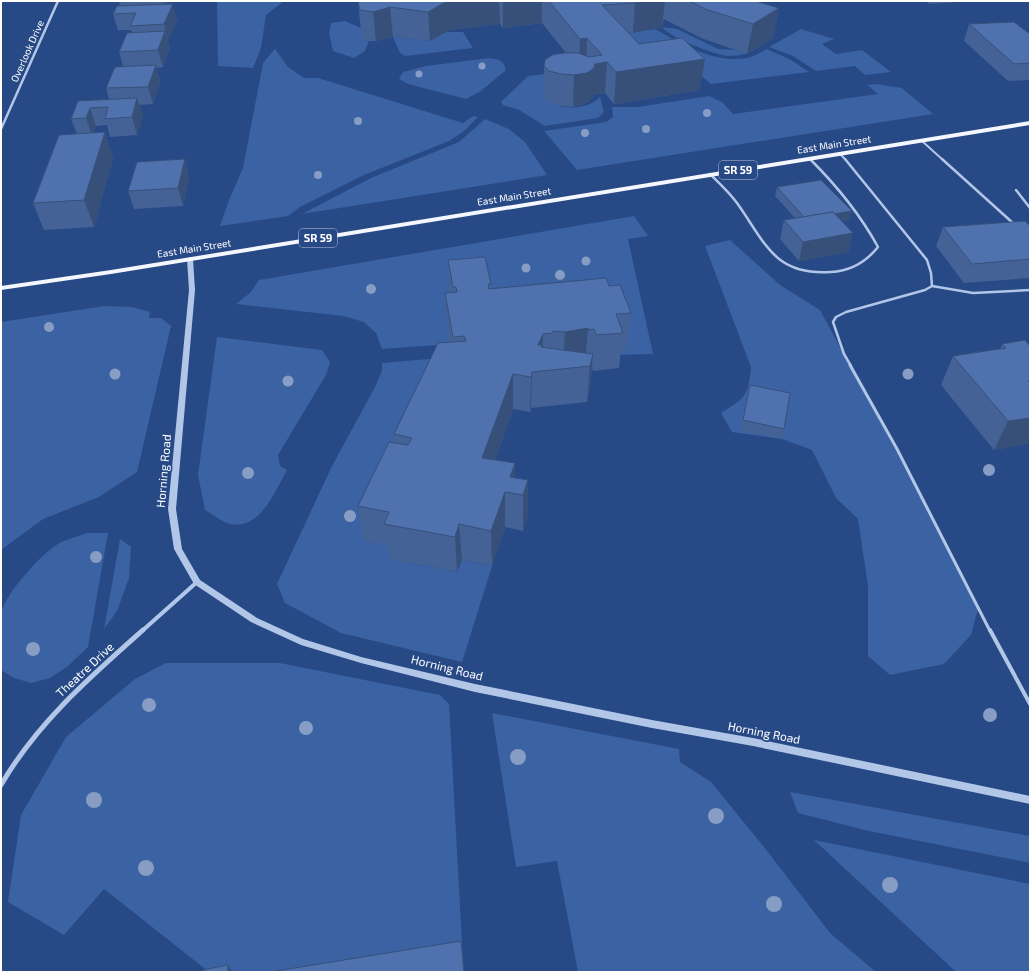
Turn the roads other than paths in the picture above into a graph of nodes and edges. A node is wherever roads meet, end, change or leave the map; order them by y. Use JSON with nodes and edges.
{"nodes":[{"id":1,"x":58,"y":1,"type":"edge"},
{"id":2,"x":1030,"y":122,"type":"edge"},
{"id":3,"x":1,"y":129,"type":"edge"},
{"id":4,"x":922,"y":140,"type":"junction"},
{"id":5,"x":839,"y":153,"type":"junction"},
{"id":6,"x":809,"y":158,"type":"junction"},
{"id":7,"x":710,"y":174,"type":"junction"},
{"id":8,"x":1016,"y":190,"type":"dead end"},
{"id":9,"x":1030,"y":208,"type":"edge"},
{"id":10,"x":1019,"y":229,"type":"edge"},
{"id":11,"x":190,"y":259,"type":"junction"},
{"id":12,"x":932,"y":286,"type":"junction"},
{"id":13,"x":1,"y":288,"type":"edge"},
{"id":14,"x":1030,"y":290,"type":"edge"},
{"id":15,"x":197,"y":582,"type":"junction"},
{"id":16,"x":1030,"y":704,"type":"edge"},
{"id":17,"x":1,"y":785,"type":"edge"},
{"id":18,"x":1030,"y":800,"type":"edge"}],
"edges":[{"from":1,"to":3,"type":"street","name":"Overlook Drive"},
{"from":2,"to":4,"type":"main road","name":"East Main Street","number":"SR 59"},
{"from":4,"to":5,"type":"main road","name":"East Main Street","number":"SR 59"},
{"from":4,"to":10,"type":"lane"},
{"from":5,"to":6,"type":"main road","name":"East Main Street","number":"SR 59"},
{"from":5,"to":12,"type":"lane"},
{"from":6,"to":7,"type":"main road","name":"East Main Street","number":"SR 59"},
{"from":6,"to":7,"type":"lane"},
{"from":7,"to":11,"type":"main road","name":"East Main Street","number":"SR 59"},
{"from":8,"to":9,"type":"lane"},
{"from":11,"to":13,"type":"main road","name":"East Main Street","number":"SR 59"},
{"from":11,"to":15,"type":"street","name":"Horning Road"},
{"from":12,"to":14,"type":"lane"},
{"from":12,"to":16,"type":"lane"},
{"from":15,"to":17,"type":"street","name":"Theatre Drive"},
{"from":15,"to":18,"type":"street","name":"Horning Road"}]}
